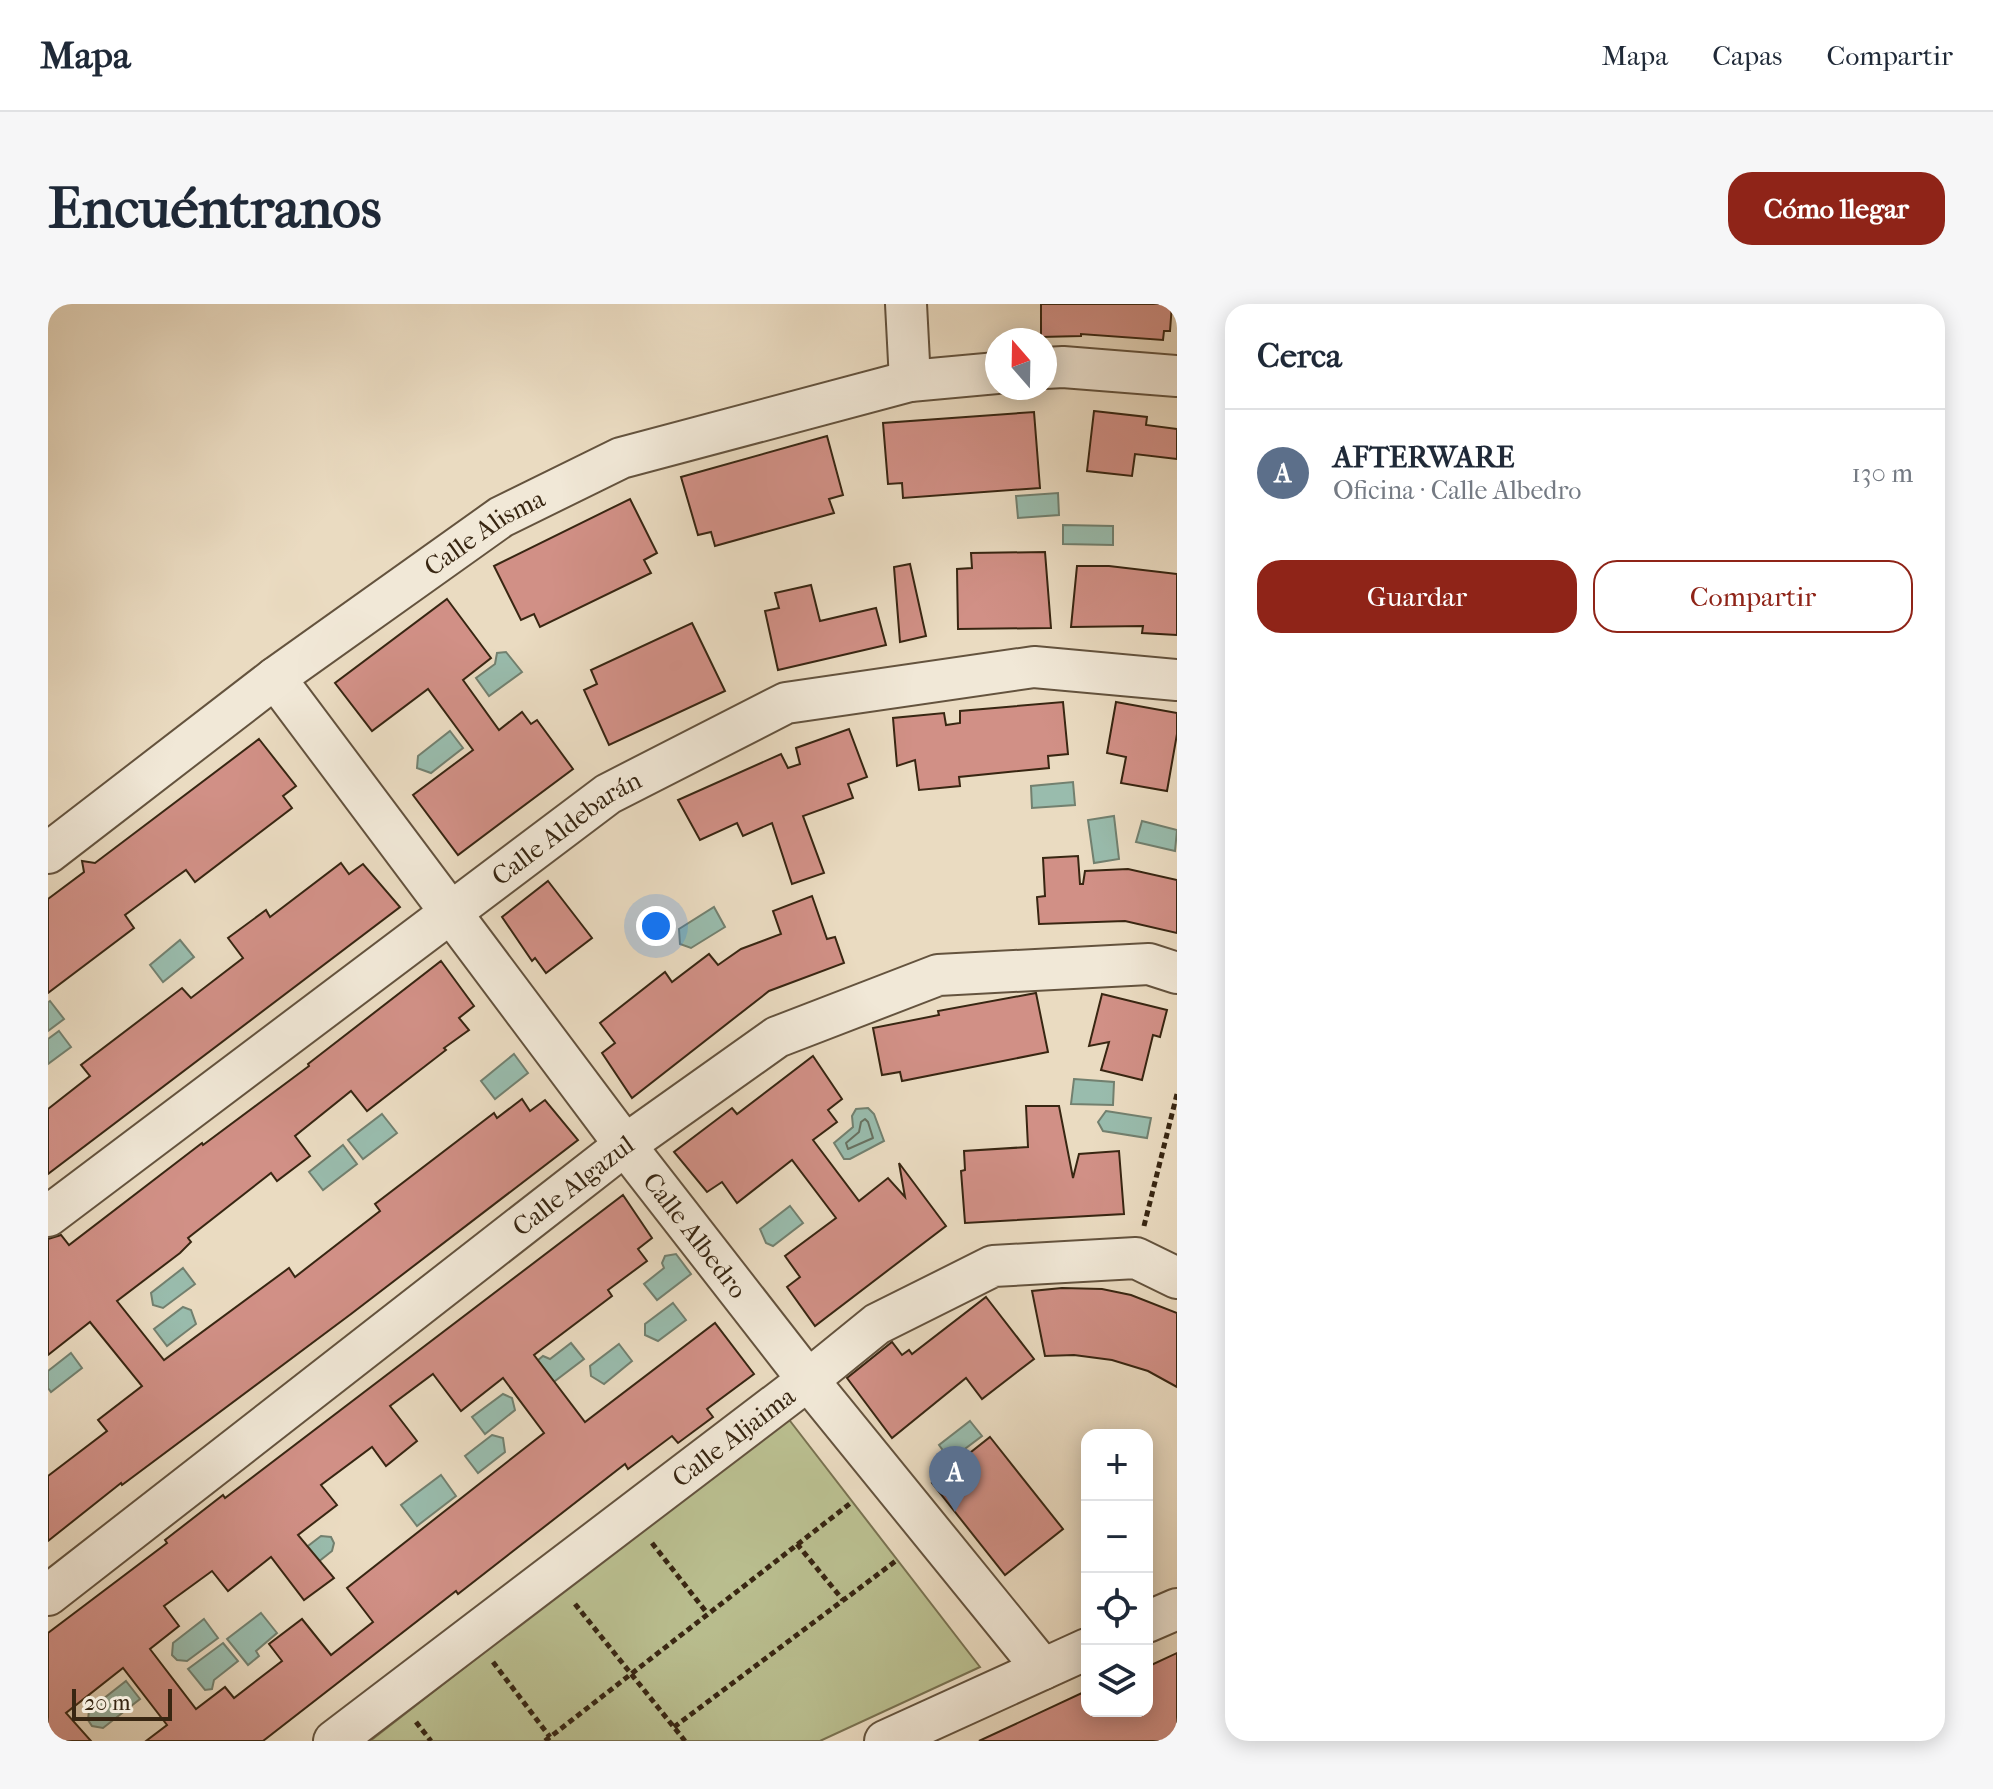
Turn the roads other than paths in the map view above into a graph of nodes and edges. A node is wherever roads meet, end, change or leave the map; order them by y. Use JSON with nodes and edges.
{"nodes":[{"id":1,"x":906,"y":304,"type":"edge"},
{"id":2,"x":1057,"y":367,"type":"edge"},
{"id":3,"x":985,"y":374,"type":"edge"},
{"id":4,"x":1177,"y":376,"type":"edge"},
{"id":5,"x":910,"y":381,"type":"junction"},
{"id":6,"x":275,"y":678,"type":"junction"},
{"id":7,"x":1177,"y":680,"type":"edge"},
{"id":8,"x":48,"y":853,"type":"edge"},
{"id":9,"x":452,"y":911,"type":"junction"},
{"id":10,"x":1177,"y":973,"type":"edge"},
{"id":11,"x":625,"y":1145,"type":"junction"},
{"id":12,"x":48,"y":1216,"type":"edge"},
{"id":13,"x":1177,"y":1278,"type":"edge"},
{"id":14,"x":808,"y":1380,"type":"junction"},
{"id":15,"x":48,"y":1595,"type":"edge"},
{"id":16,"x":1177,"y":1609,"type":"edge"},
{"id":17,"x":1153,"y":1619,"type":"edge"},
{"id":18,"x":1081,"y":1652,"type":"edge"},
{"id":19,"x":1043,"y":1669,"type":"junction"},
{"id":20,"x":334,"y":1741,"type":"edge"},
{"id":21,"x":885,"y":1741,"type":"edge"}],
"edges":[{"from":1,"to":5,"type":"street"},
{"from":2,"to":4,"type":"street"},
{"from":3,"to":5,"type":"street","name":"Calle Alisma"},
{"from":5,"to":6,"type":"street","name":"Calle Alisma"},
{"from":6,"to":8,"type":"street","name":"Calle Alisma"},
{"from":6,"to":9,"type":"street","name":"Calle Albedro"},
{"from":7,"to":9,"type":"street","name":"Calle Aldebarán"},
{"from":9,"to":11,"type":"street","name":"Calle Albedro"},
{"from":9,"to":12,"type":"street","name":"Calle Aldebarán"},
{"from":10,"to":11,"type":"street","name":"Calle Algazul"},
{"from":11,"to":14,"type":"street","name":"Calle Albedro"},
{"from":11,"to":15,"type":"street","name":"Calle Algazul"},
{"from":13,"to":14,"type":"street","name":"Calle Aljaima"},
{"from":14,"to":19,"type":"street","name":"Calle Albedro"},
{"from":14,"to":20,"type":"street","name":"Calle Aljaima"},
{"from":16,"to":17,"type":"street"},
{"from":18,"to":19,"type":"street"},
{"from":19,"to":21,"type":"street"}]}
